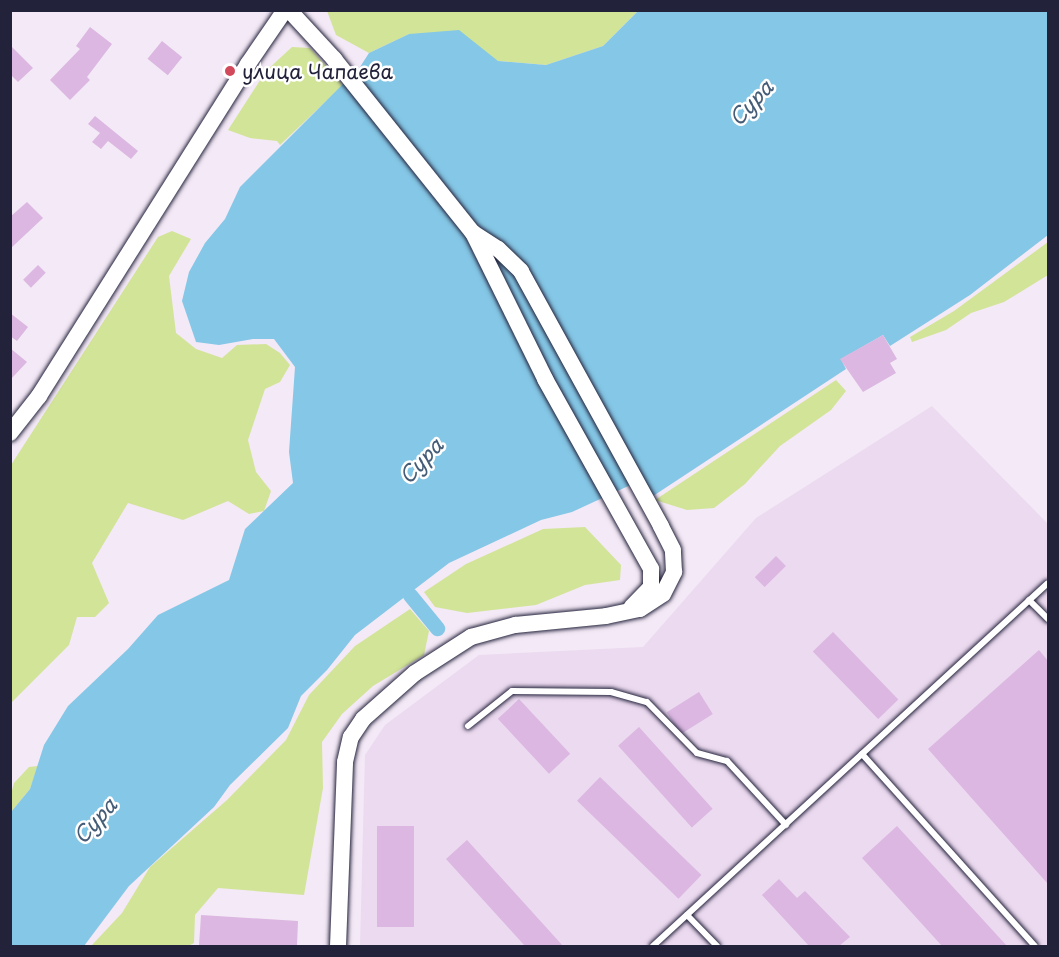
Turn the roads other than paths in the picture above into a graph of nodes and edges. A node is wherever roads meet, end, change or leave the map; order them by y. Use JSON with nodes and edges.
{"nodes":[{"id":1,"x":287,"y":10,"type":"edge"},
{"id":2,"x":473,"y":233,"type":"junction"},
{"id":3,"x":10,"y":433,"type":"edge"},
{"id":4,"x":1048,"y":583,"type":"edge"},
{"id":5,"x":1029,"y":600,"type":"junction"},
{"id":6,"x":627,"y":612,"type":"junction"},
{"id":7,"x":1048,"y":619,"type":"edge"},
{"id":8,"x":468,"y":726,"type":"dead end"},
{"id":9,"x":862,"y":754,"type":"junction"},
{"id":10,"x":786,"y":825,"type":"junction"},
{"id":11,"x":687,"y":915,"type":"junction"},
{"id":12,"x":338,"y":946,"type":"edge"},
{"id":13,"x":653,"y":946,"type":"edge"},
{"id":14,"x":717,"y":946,"type":"edge"},
{"id":15,"x":1035,"y":946,"type":"edge"}],
"edges":[{"from":1,"to":2,"type":"main road"},
{"from":1,"to":3,"type":"main road"},
{"from":2,"to":6,"type":"main road"},
{"from":2,"to":6,"type":"main road"},
{"from":4,"to":5,"type":"lane"},
{"from":5,"to":7,"type":"lane"},
{"from":5,"to":9,"type":"lane"},
{"from":6,"to":12,"type":"main road"},
{"from":8,"to":10,"type":"lane"},
{"from":9,"to":10,"type":"lane"},
{"from":9,"to":15,"type":"lane"},
{"from":10,"to":11,"type":"lane"},
{"from":11,"to":13,"type":"lane"},
{"from":11,"to":14,"type":"lane"}]}
